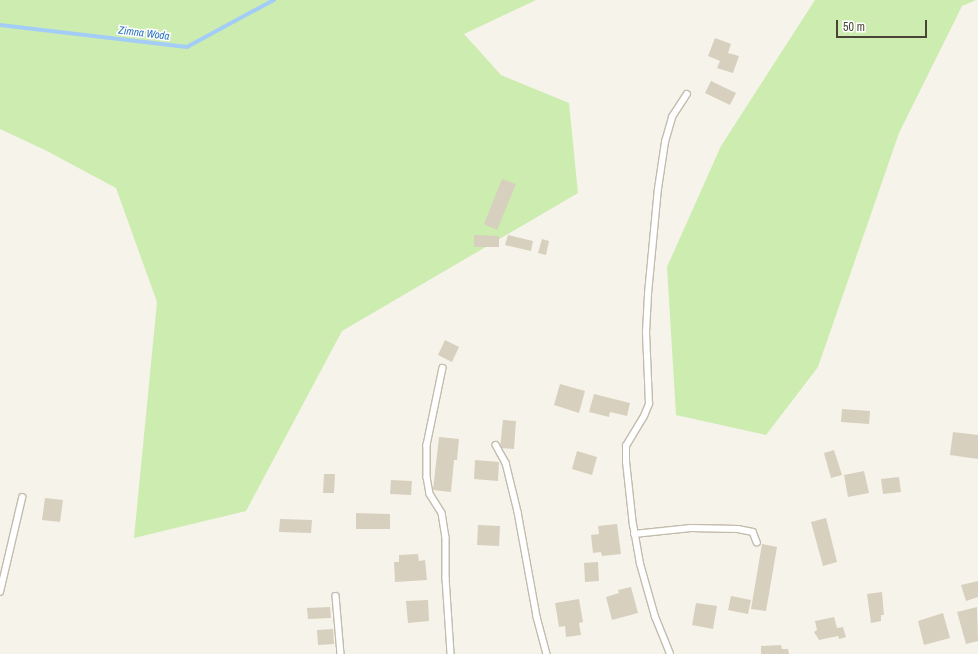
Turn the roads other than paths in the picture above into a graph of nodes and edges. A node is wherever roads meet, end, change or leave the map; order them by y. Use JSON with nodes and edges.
{"nodes":[{"id":1,"x":687,"y":94,"type":"dead end"},
{"id":2,"x":443,"y":368,"type":"dead end"},
{"id":3,"x":496,"y":445,"type":"dead end"},
{"id":4,"x":22,"y":498,"type":"dead end"},
{"id":5,"x":634,"y":534,"type":"junction"},
{"id":6,"x":757,"y":542,"type":"dead end"},
{"id":7,"x":0,"y":592,"type":"edge"},
{"id":8,"x":336,"y":596,"type":"dead end"},
{"id":9,"x":341,"y":654,"type":"edge"},
{"id":10,"x":451,"y":654,"type":"edge"},
{"id":11,"x":547,"y":654,"type":"edge"},
{"id":12,"x":670,"y":654,"type":"edge"}],
"edges":[{"from":1,"to":5,"type":"lane"},
{"from":2,"to":10,"type":"lane"},
{"from":3,"to":11,"type":"lane"},
{"from":4,"to":7,"type":"lane"},
{"from":5,"to":6,"type":"lane"},
{"from":5,"to":12,"type":"lane"},
{"from":8,"to":9,"type":"lane"}]}
